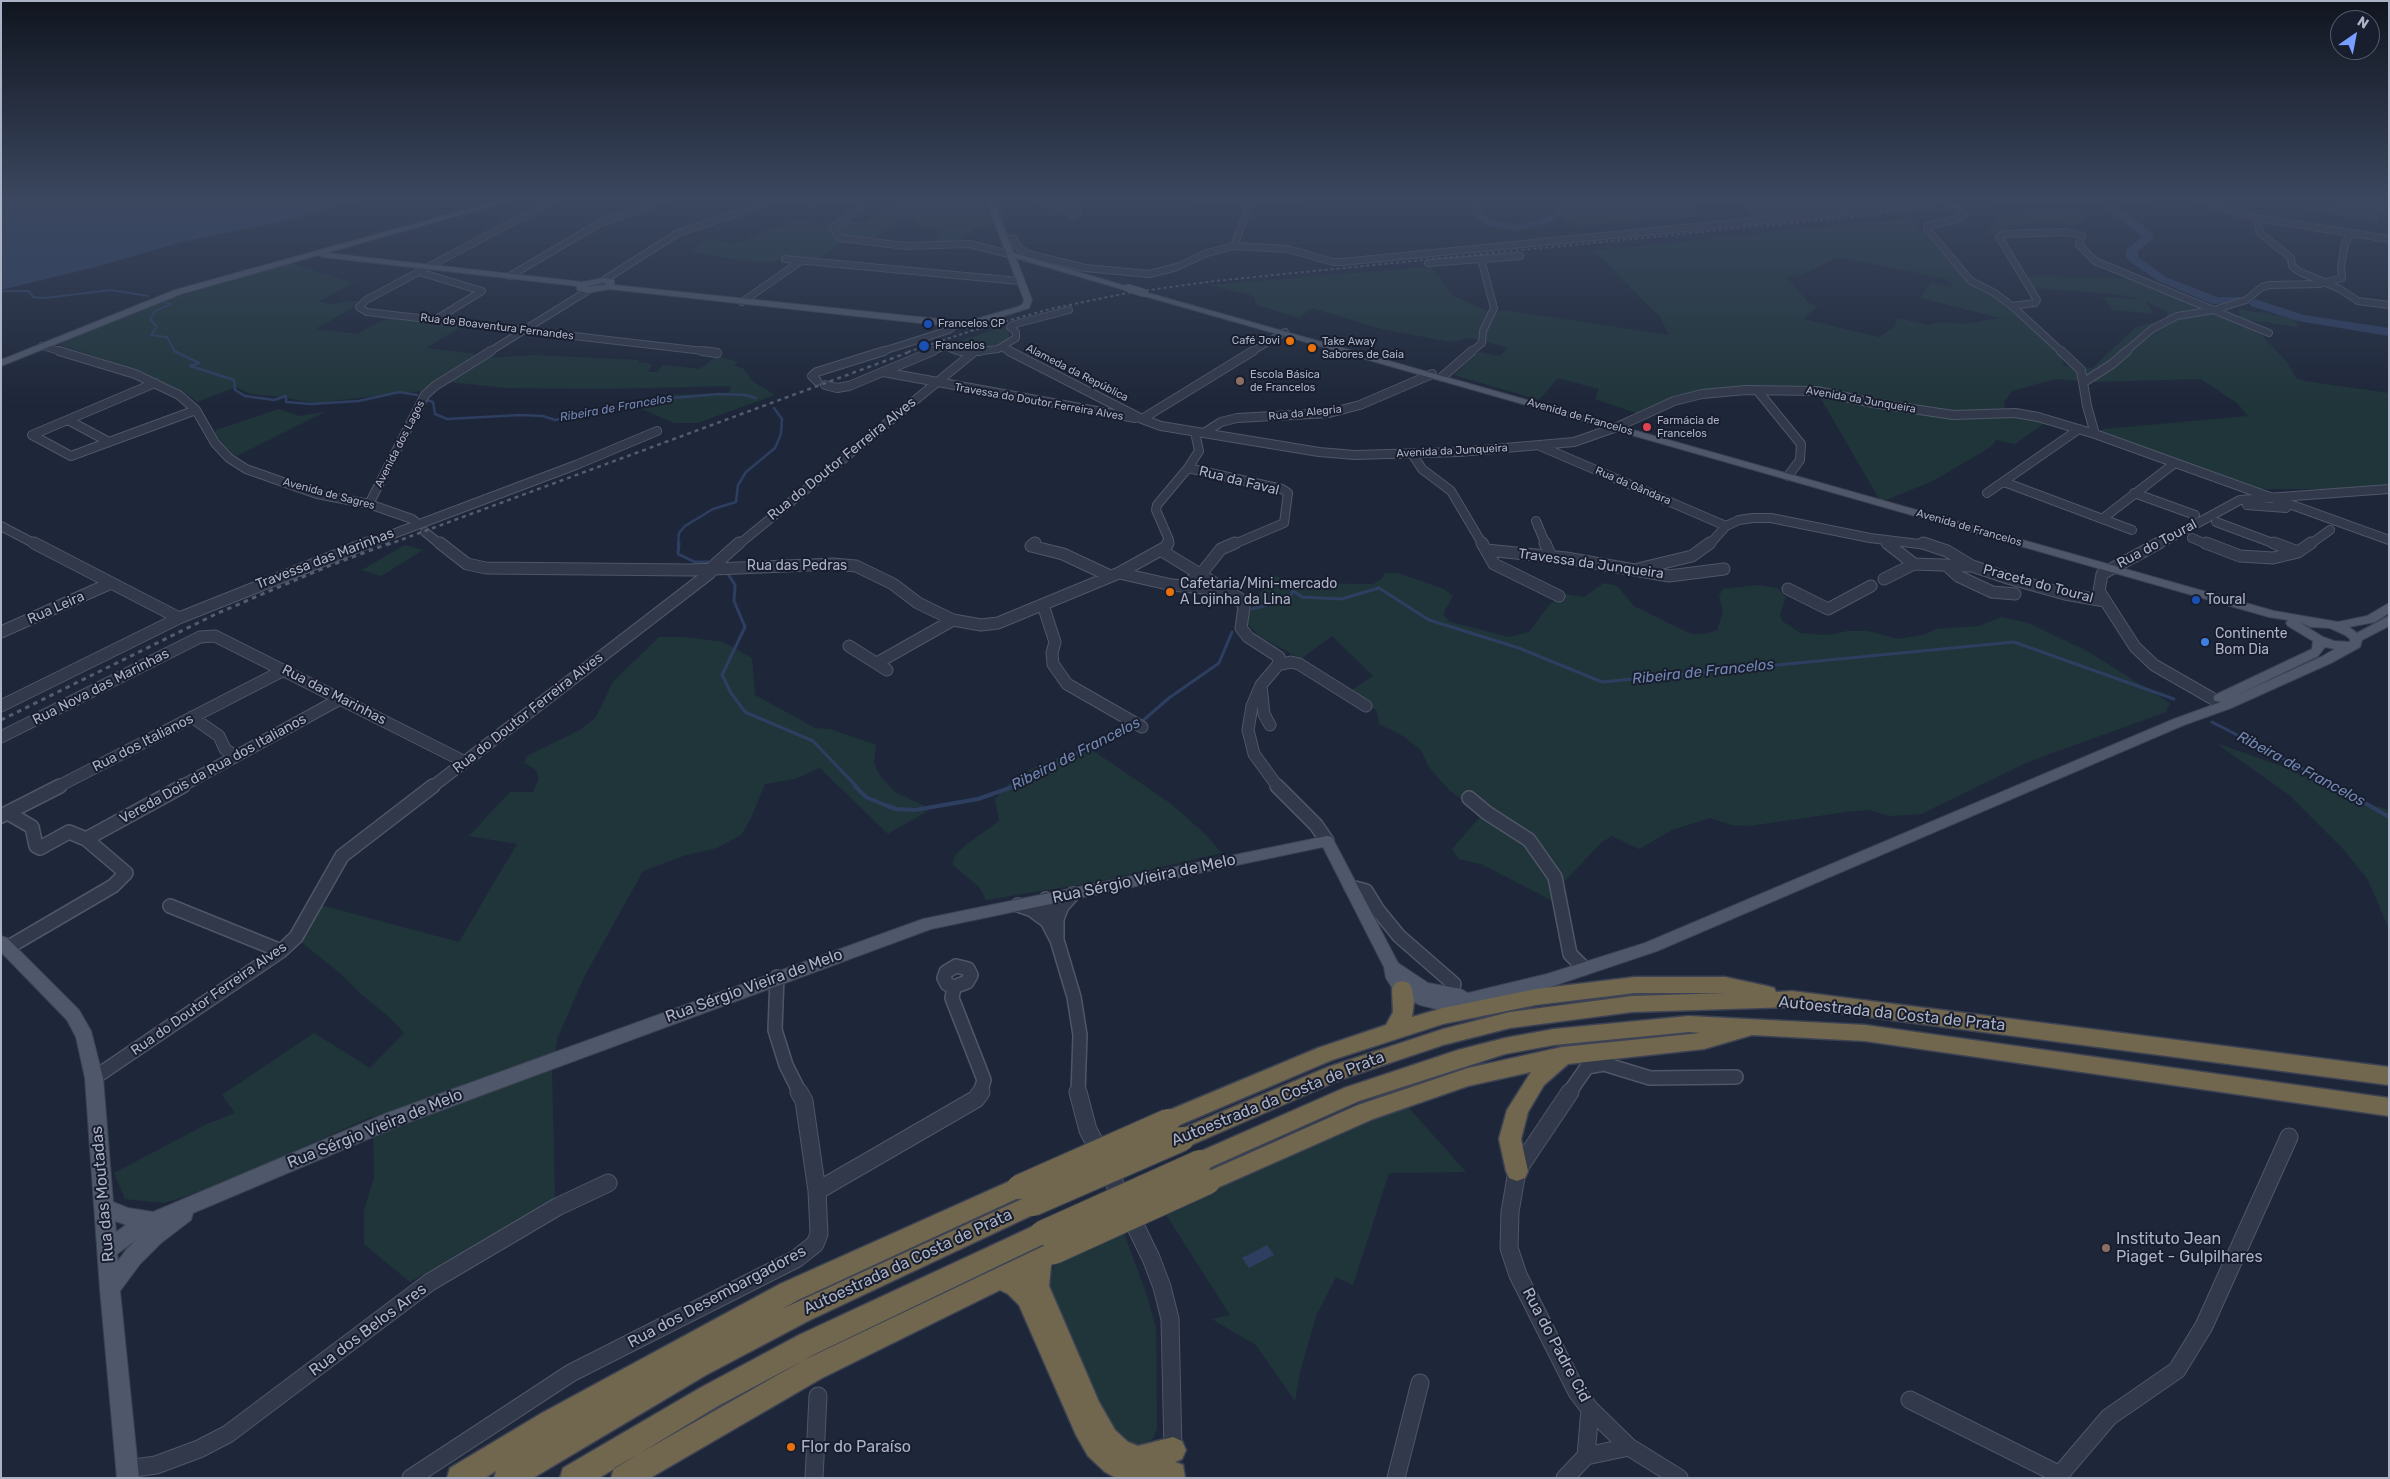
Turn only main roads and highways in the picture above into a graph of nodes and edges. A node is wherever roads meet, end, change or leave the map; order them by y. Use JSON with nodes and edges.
{"nodes":[{"id":1,"x":262,"y":269,"type":"edge"},
{"id":2,"x":453,"y":269,"type":"edge"},
{"id":3,"x":1015,"y":269,"type":"edge"},
{"id":4,"x":1062,"y":269,"type":"edge"},
{"id":5,"x":1,"y":362,"type":"edge"},
{"id":6,"x":2389,"y":607,"type":"edge"},
{"id":7,"x":2274,"y":614,"type":"junction"},
{"id":8,"x":2389,"y":620,"type":"edge"},
{"id":9,"x":2319,"y":622,"type":"junction"},
{"id":10,"x":2338,"y":626,"type":"junction"},
{"id":11,"x":2308,"y":631,"type":"junction"},
{"id":12,"x":2319,"y":640,"type":"junction"},
{"id":13,"x":2351,"y":642,"type":"junction"},
{"id":14,"x":2195,"y":716,"type":"junction"},
{"id":15,"x":4,"y":945,"type":"edge"},
{"id":16,"x":1392,"y":967,"type":"junction"},
{"id":17,"x":1402,"y":989,"type":"junction"},
{"id":18,"x":1470,"y":998,"type":"junction"},
{"id":19,"x":1792,"y":999,"type":"junction"},
{"id":20,"x":1764,"y":1027,"type":"junction"},
{"id":21,"x":1393,"y":1030,"type":"junction"},
{"id":22,"x":1562,"y":1056,"type":"junction"},
{"id":23,"x":2389,"y":1076,"type":"edge"},
{"id":24,"x":2389,"y":1107,"type":"edge"},
{"id":25,"x":1182,"y":1138,"type":"joint"},
{"id":26,"x":1517,"y":1171,"type":"road end"},
{"id":27,"x":1204,"y":1172,"type":"junction"},
{"id":28,"x":1026,"y":1195,"type":"junction"},
{"id":29,"x":105,"y":1208,"type":"junction"},
{"id":30,"x":153,"y":1228,"type":"junction"},
{"id":31,"x":1046,"y":1248,"type":"junction"},
{"id":32,"x":108,"y":1249,"type":"junction"},
{"id":33,"x":1002,"y":1278,"type":"junction"},
{"id":34,"x":110,"y":1289,"type":"junction"},
{"id":35,"x":1173,"y":1468,"type":"edge"},
{"id":36,"x":128,"y":1474,"type":"edge"},
{"id":37,"x":460,"y":1478,"type":"edge"},
{"id":38,"x":506,"y":1478,"type":"edge"},
{"id":39,"x":573,"y":1478,"type":"edge"},
{"id":40,"x":624,"y":1478,"type":"edge"}],
"edges":[{"from":1,"to":5,"type":"main road"},
{"from":2,"to":3,"type":"main road"},
{"from":4,"to":7,"type":"main road","name":"Avenida de Francelos","bridge":true},
{"from":6,"to":10,"type":"main road"},
{"from":7,"to":9,"type":"main road","name":"Avenida de Francelos"},
{"from":7,"to":11,"type":"main road","name":"Avenida de Francelos"},
{"from":8,"to":13,"type":"main road"},
{"from":9,"to":10,"type":"main road","name":"Avenida de Francelos"},
{"from":9,"to":11,"type":"main road"},
{"from":10,"to":13,"type":"main road"},
{"from":11,"to":12,"type":"main road","name":"Avenida de Francelos"},
{"from":12,"to":13,"type":"main road"},
{"from":12,"to":14,"type":"main road"},
{"from":13,"to":14,"type":"main road"},
{"from":14,"to":18,"type":"main road"},
{"from":15,"to":29,"type":"main road","name":"Rua das Moutadas"},
{"from":16,"to":17,"type":"main road"},
{"from":16,"to":18,"type":"main road"},
{"from":16,"to":30,"type":"main road","name":"Rua Sérgio Vieira de Melo"},
{"from":17,"to":18,"type":"main road"},
{"from":17,"to":21,"type":"highway"},
{"from":19,"to":21,"type":"highway"},
{"from":19,"to":23,"type":"highway","name":"Autoestrada da Costa de Prata"},
{"from":19,"to":25,"type":"highway","name":"Autoestrada da Costa de Prata"},
{"from":20,"to":22,"type":"highway"},
{"from":20,"to":24,"type":"highway","name":"Autoestrada da Costa de Prata"},
{"from":20,"to":27,"type":"highway","name":"Autoestrada da Costa de Prata"},
{"from":21,"to":28,"type":"highway","bridge":true},
{"from":22,"to":26,"type":"highway"},
{"from":22,"to":27,"type":"highway"},
{"from":25,"to":28,"type":"highway","name":"Autoestrada da Costa de Prata","bridge":true},
{"from":27,"to":31,"type":"highway","bridge":true},
{"from":28,"to":37,"type":"highway"},
{"from":28,"to":38,"type":"highway","name":"Autoestrada da Costa de Prata"},
{"from":29,"to":30,"type":"main road"},
{"from":29,"to":32,"type":"main road","name":"Rua das Moutadas"},
{"from":30,"to":32,"type":"main road","name":"Rua Sérgio Vieira de Melo"},
{"from":30,"to":34,"type":"main road","name":"Rua Sérgio Vieira de Melo"},
{"from":31,"to":33,"type":"highway"},
{"from":31,"to":35,"type":"highway"},
{"from":31,"to":39,"type":"highway"},
{"from":32,"to":34,"type":"main road","name":"Rua das Moutadas"},
{"from":33,"to":35,"type":"highway"},
{"from":33,"to":40,"type":"highway"},
{"from":34,"to":36,"type":"main road","name":"Rua das Moutadas"}]}
